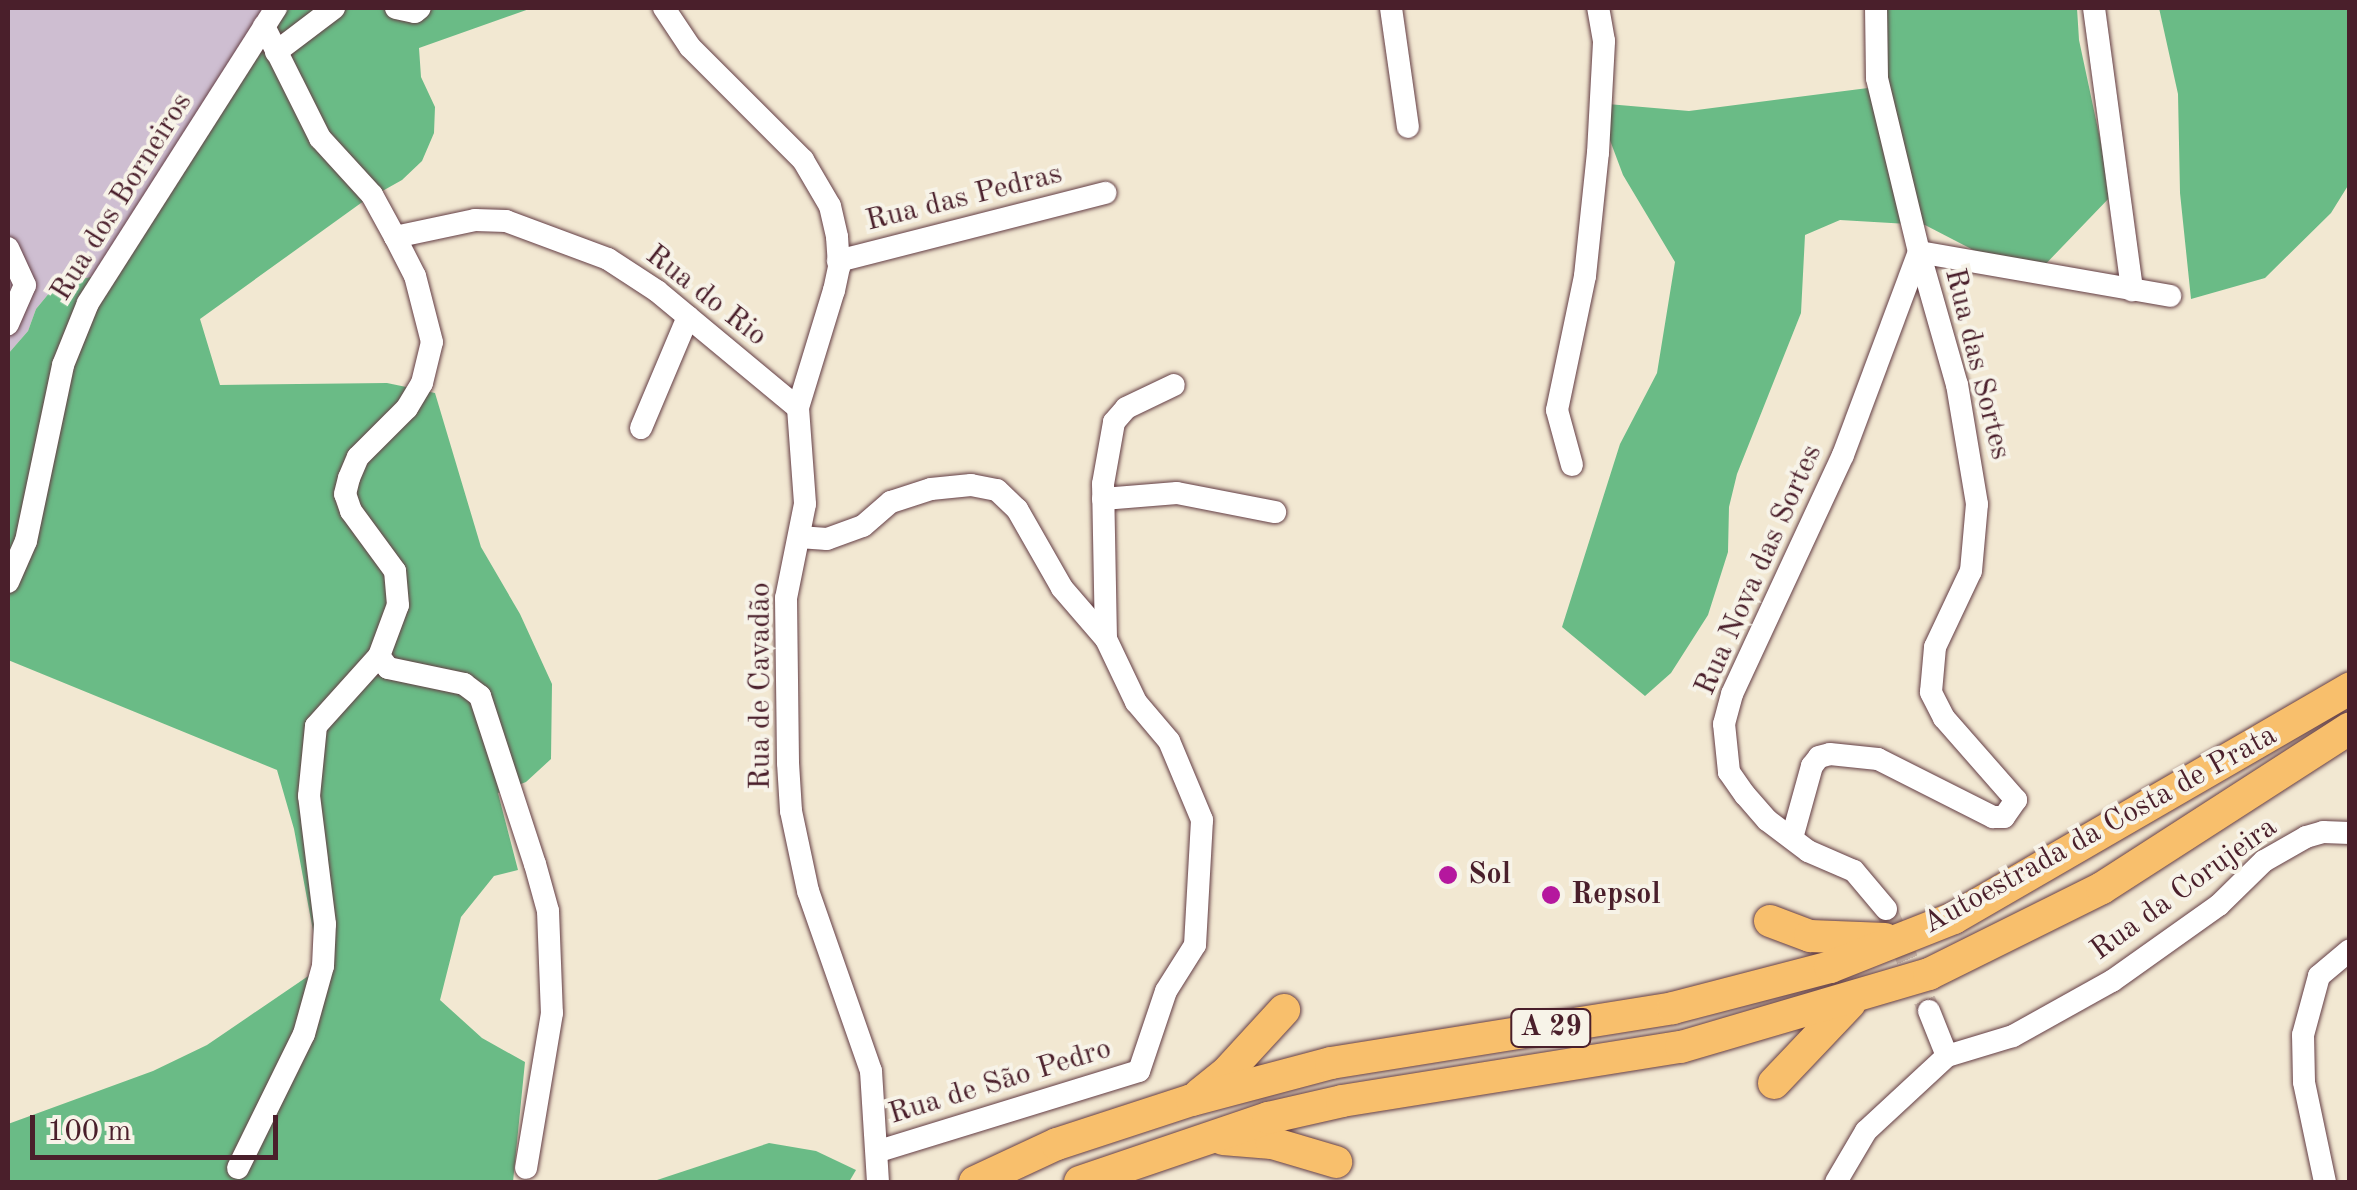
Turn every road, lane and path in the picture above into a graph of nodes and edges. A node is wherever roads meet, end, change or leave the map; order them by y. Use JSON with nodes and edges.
{"nodes":[{"id":1,"x":334,"y":8,"type":"edge"},
{"id":2,"x":396,"y":8,"type":"edge"},
{"id":3,"x":420,"y":8,"type":"edge"},
{"id":4,"x":664,"y":8,"type":"edge"},
{"id":5,"x":1391,"y":8,"type":"edge"},
{"id":6,"x":1598,"y":8,"type":"edge"},
{"id":7,"x":1876,"y":8,"type":"edge"},
{"id":8,"x":2094,"y":8,"type":"edge"},
{"id":9,"x":270,"y":17,"type":"edge"},
{"id":10,"x":276,"y":52,"type":"junction"},
{"id":11,"x":1408,"y":127,"type":"dead end"},
{"id":12,"x":1105,"y":193,"type":"dead end"},
{"id":13,"x":395,"y":237,"type":"junction"},
{"id":14,"x":8,"y":248,"type":"edge"},
{"id":15,"x":1919,"y":252,"type":"junction"},
{"id":16,"x":838,"y":261,"type":"junction"},
{"id":17,"x":2132,"y":290,"type":"junction"},
{"id":18,"x":2170,"y":296,"type":"dead end"},
{"id":19,"x":688,"y":317,"type":"junction"},
{"id":20,"x":8,"y":324,"type":"edge"},
{"id":21,"x":1174,"y":385,"type":"dead end"},
{"id":22,"x":798,"y":408,"type":"junction"},
{"id":23,"x":641,"y":428,"type":"dead end"},
{"id":24,"x":1572,"y":465,"type":"dead end"},
{"id":25,"x":1103,"y":499,"type":"junction"},
{"id":26,"x":1274,"y":512,"type":"dead end"},
{"id":27,"x":798,"y":537,"type":"junction"},
{"id":28,"x":8,"y":582,"type":"edge"},
{"id":29,"x":1106,"y":639,"type":"junction"},
{"id":30,"x":378,"y":656,"type":"junction"},
{"id":31,"x":2350,"y":688,"type":"edge"},
{"id":32,"x":2350,"y":728,"type":"edge"},
{"id":33,"x":2350,"y":833,"type":"edge"},
{"id":34,"x":1792,"y":838,"type":"junction"},
{"id":35,"x":1886,"y":909,"type":"tunnel mouth"},
{"id":36,"x":1770,"y":922,"type":"dead end"},
{"id":37,"x":1905,"y":939,"type":"junction"},
{"id":38,"x":2350,"y":950,"type":"edge"},
{"id":39,"x":1854,"y":1000,"type":"junction"},
{"id":40,"x":1284,"y":1010,"type":"dead end"},
{"id":41,"x":1929,"y":1011,"type":"tunnel mouth"},
{"id":42,"x":1948,"y":1056,"type":"junction"},
{"id":43,"x":1774,"y":1083,"type":"dead end"},
{"id":44,"x":1192,"y":1100,"type":"junction"},
{"id":45,"x":1203,"y":1138,"type":"junction"},
{"id":46,"x":879,"y":1150,"type":"junction"},
{"id":47,"x":1336,"y":1162,"type":"dead end"},
{"id":48,"x":238,"y":1168,"type":"dead end"},
{"id":49,"x":526,"y":1168,"type":"dead end"},
{"id":50,"x":878,"y":1182,"type":"edge"},
{"id":51,"x":975,"y":1182,"type":"edge"},
{"id":52,"x":1080,"y":1182,"type":"edge"},
{"id":53,"x":1836,"y":1182,"type":"edge"},
{"id":54,"x":2325,"y":1182,"type":"edge"}],
"edges":[{"from":1,"to":10,"type":"street"},
{"from":2,"to":3,"type":"street"},
{"from":4,"to":16,"type":"street","name":"Rua de Cavadão"},
{"from":5,"to":11,"type":"street"},
{"from":6,"to":24,"type":"street"},
{"from":7,"to":15,"type":"street"},
{"from":8,"to":17,"type":"street"},
{"from":9,"to":10,"type":"street"},
{"from":9,"to":28,"type":"street","name":"Rua dos Borneiros"},
{"from":10,"to":13,"type":"street"},
{"from":12,"to":16,"type":"street","name":"Rua das Pedras"},
{"from":13,"to":19,"type":"street","name":"Rua do Rio"},
{"from":13,"to":30,"type":"street"},
{"from":14,"to":20,"type":"street"},
{"from":15,"to":17,"type":"street"},
{"from":15,"to":34,"type":"street","name":"Rua Nova das Sortes"},
{"from":15,"to":34,"type":"street","name":"Rua das Sortes"},
{"from":16,"to":22,"type":"street","name":"Rua de Cavadão"},
{"from":17,"to":18,"type":"street"},
{"from":19,"to":22,"type":"street","name":"Rua do Rio"},
{"from":19,"to":23,"type":"street"},
{"from":21,"to":25,"type":"street"},
{"from":22,"to":27,"type":"street","name":"Rua de Cavadão"},
{"from":25,"to":26,"type":"street"},
{"from":25,"to":29,"type":"street"},
{"from":27,"to":29,"type":"street"},
{"from":27,"to":46,"type":"street","name":"Rua de Cavadão"},
{"from":29,"to":46,"type":"street","name":"Rua de São Pedro"},
{"from":30,"to":48,"type":"street"},
{"from":30,"to":49,"type":"street"},
{"from":31,"to":37,"type":"highway","name":"Autoestrada da Costa de Prata","number":"A 29"},
{"from":32,"to":39,"type":"highway","name":"Autoestrada da Costa de Prata","number":"A 29"},
{"from":33,"to":42,"type":"street","name":"Rua da Corujeira"},
{"from":34,"to":35,"type":"street","name":"Rua Nova das Sortes"},
{"from":36,"to":37,"type":"highway"},
{"from":37,"to":44,"type":"highway","name":"Autoestrada da Costa de Prata","number":"A 29"},
{"from":38,"to":54,"type":"street"},
{"from":39,"to":43,"type":"highway"},
{"from":39,"to":45,"type":"highway","name":"Autoestrada da Costa de Prata","number":"A 29"},
{"from":40,"to":44,"type":"highway"},
{"from":41,"to":42,"type":"street"},
{"from":42,"to":53,"type":"street"},
{"from":44,"to":51,"type":"highway","name":"Autoestrada da Costa de Prata","number":"A 29"},
{"from":45,"to":47,"type":"highway"},
{"from":45,"to":52,"type":"highway","name":"Autoestrada da Costa de Prata","number":"A 29"},
{"from":46,"to":50,"type":"street","name":"Rua de Cavadão"}]}
